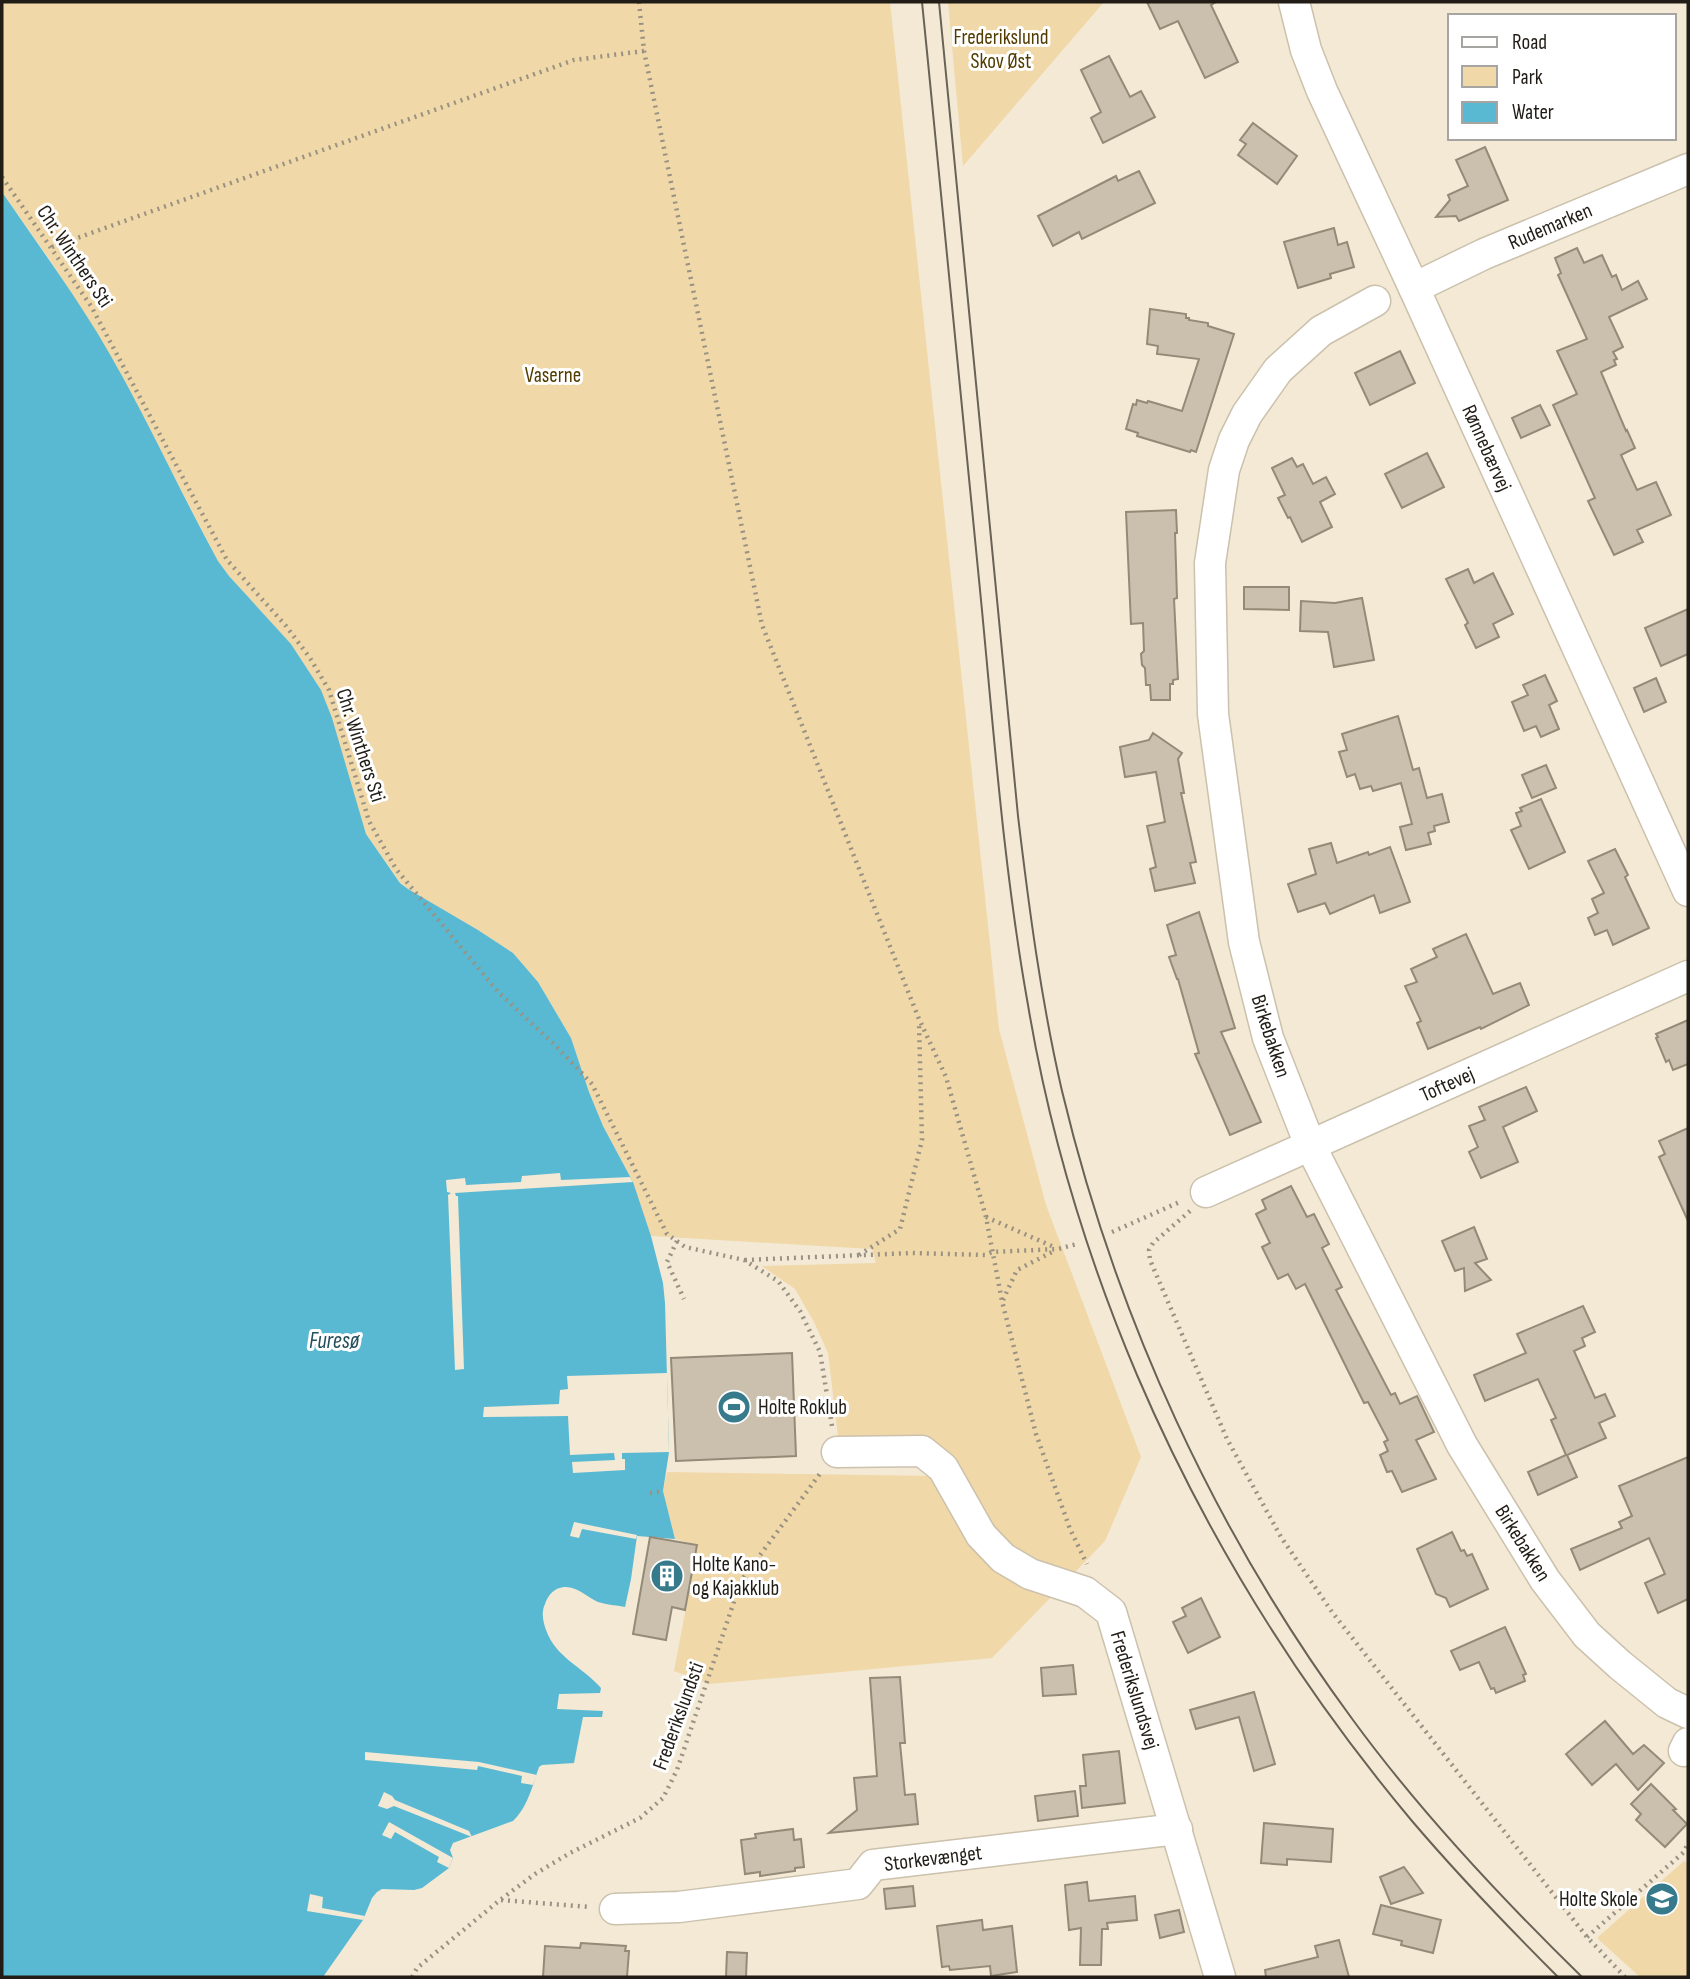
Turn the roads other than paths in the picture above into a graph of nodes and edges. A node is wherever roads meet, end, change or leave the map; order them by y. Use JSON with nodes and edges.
{"nodes":[{"id":1,"x":1294,"y":2,"type":"edge"},
{"id":2,"x":1688,"y":169,"type":"edge"},
{"id":3,"x":1414,"y":288,"type":"junction"},
{"id":4,"x":1376,"y":301,"type":"dead end"},
{"id":5,"x":1688,"y":891,"type":"edge"},
{"id":6,"x":1688,"y":976,"type":"edge"},
{"id":7,"x":1310,"y":1145,"type":"junction"},
{"id":8,"x":1200,"y":1194,"type":"road end"},
{"id":9,"x":837,"y":1452,"type":"road end"},
{"id":10,"x":1688,"y":1713,"type":"edge"},
{"id":11,"x":1177,"y":1829,"type":"junction"},
{"id":12,"x":602,"y":1908,"type":"road end"},
{"id":13,"x":1220,"y":1977,"type":"edge"}],
"edges":[{"from":1,"to":3,"type":"street","name":"Rønnebærvej"},
{"from":2,"to":3,"type":"street","name":"Rudemarken"},
{"from":3,"to":5,"type":"street","name":"Rønnebærvej"},
{"from":4,"to":7,"type":"street","name":"Birkebakken"},
{"from":6,"to":7,"type":"street","name":"Toftevej"},
{"from":7,"to":8,"type":"street","name":"Toftevej"},
{"from":7,"to":10,"type":"street","name":"Birkebakken"},
{"from":9,"to":11,"type":"street","name":"Frederikslundsvej"},
{"from":11,"to":12,"type":"street","name":"Storkevænget"},
{"from":11,"to":13,"type":"street","name":"Frederikslundsvej"}]}
